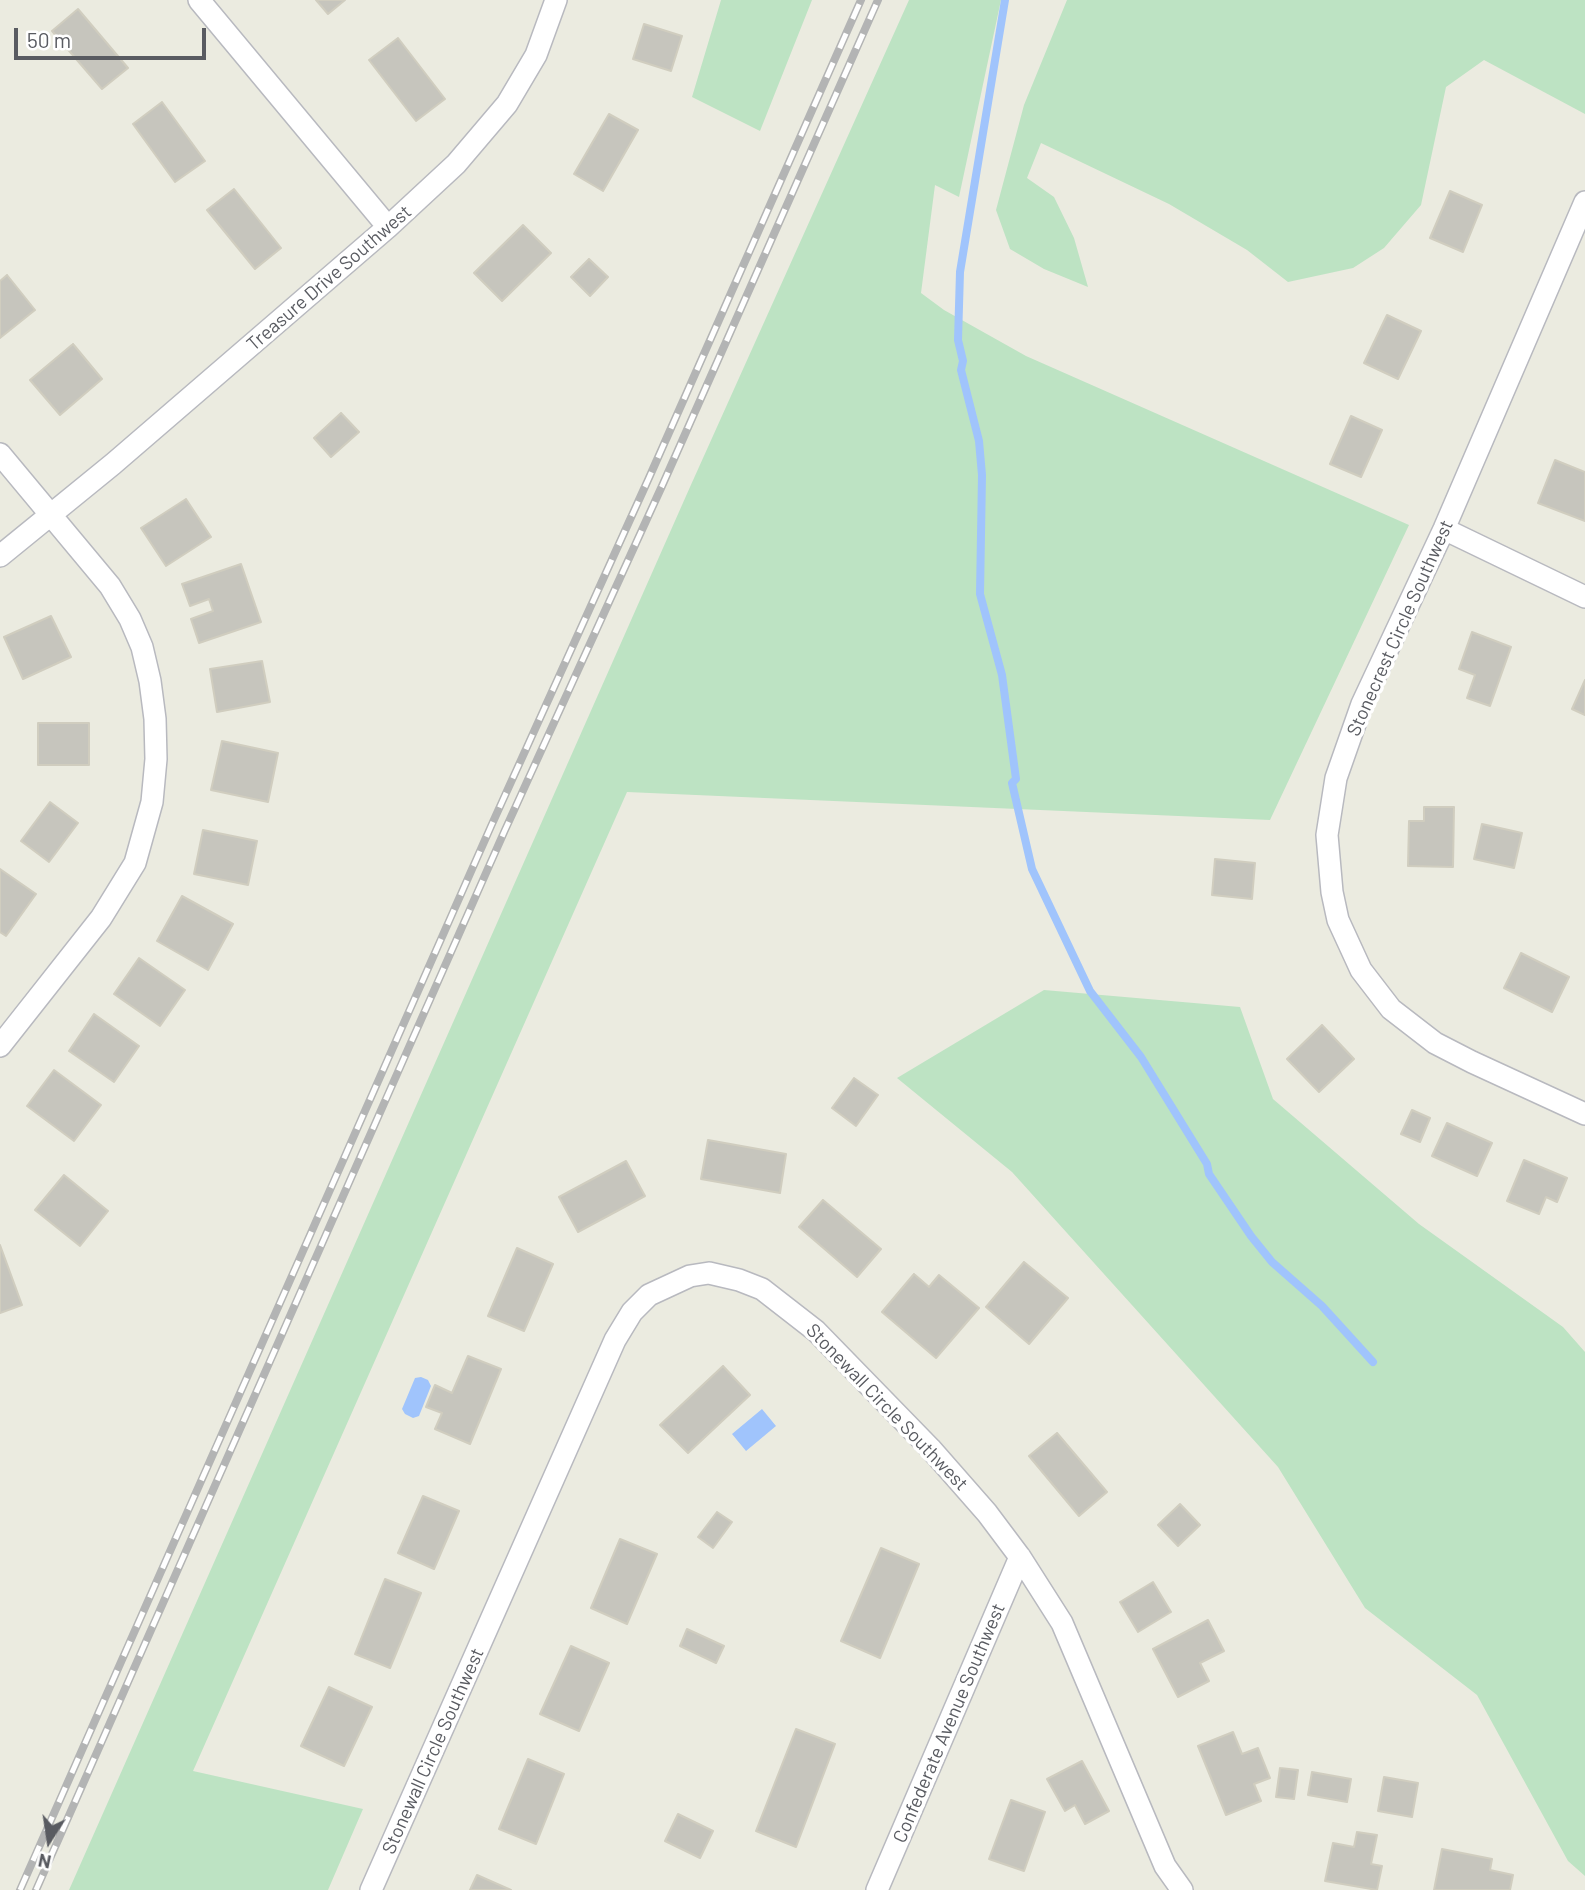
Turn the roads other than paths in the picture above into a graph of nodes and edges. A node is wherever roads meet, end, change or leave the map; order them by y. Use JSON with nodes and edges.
{"nodes":[{"id":1,"x":199,"y":0,"type":"edge"},
{"id":2,"x":555,"y":0,"type":"edge"},
{"id":3,"x":1585,"y":202,"type":"edge"},
{"id":4,"x":388,"y":227,"type":"junction"},
{"id":5,"x":0,"y":454,"type":"edge"},
{"id":6,"x":51,"y":514,"type":"junction"},
{"id":7,"x":1444,"y":529,"type":"junction"},
{"id":8,"x":0,"y":556,"type":"edge"},
{"id":9,"x":1585,"y":597,"type":"edge"},
{"id":10,"x":0,"y":1046,"type":"edge"},
{"id":11,"x":1585,"y":1114,"type":"edge"},
{"id":12,"x":1020,"y":1557,"type":"junction"},
{"id":13,"x":371,"y":1890,"type":"edge"},
{"id":14,"x":877,"y":1890,"type":"edge"},
{"id":15,"x":1182,"y":1890,"type":"edge"}],
"edges":[{"from":1,"to":4,"type":"street"},
{"from":2,"to":4,"type":"street","name":"Treasure Drive Southwest"},
{"from":3,"to":7,"type":"street","name":"Stonecrest Circle Southwest"},
{"from":4,"to":6,"type":"street","name":"Treasure Drive Southwest"},
{"from":5,"to":6,"type":"street"},
{"from":6,"to":8,"type":"street","name":"Treasure Drive Southwest"},
{"from":6,"to":10,"type":"street"},
{"from":7,"to":9,"type":"street"},
{"from":7,"to":11,"type":"street","name":"Stonecrest Circle Southwest"},
{"from":12,"to":13,"type":"street","name":"Stonewall Circle Southwest"},
{"from":12,"to":14,"type":"street","name":"Confederate Avenue Southwest"},
{"from":12,"to":15,"type":"street","name":"Stonewall Circle Southwest"}]}
